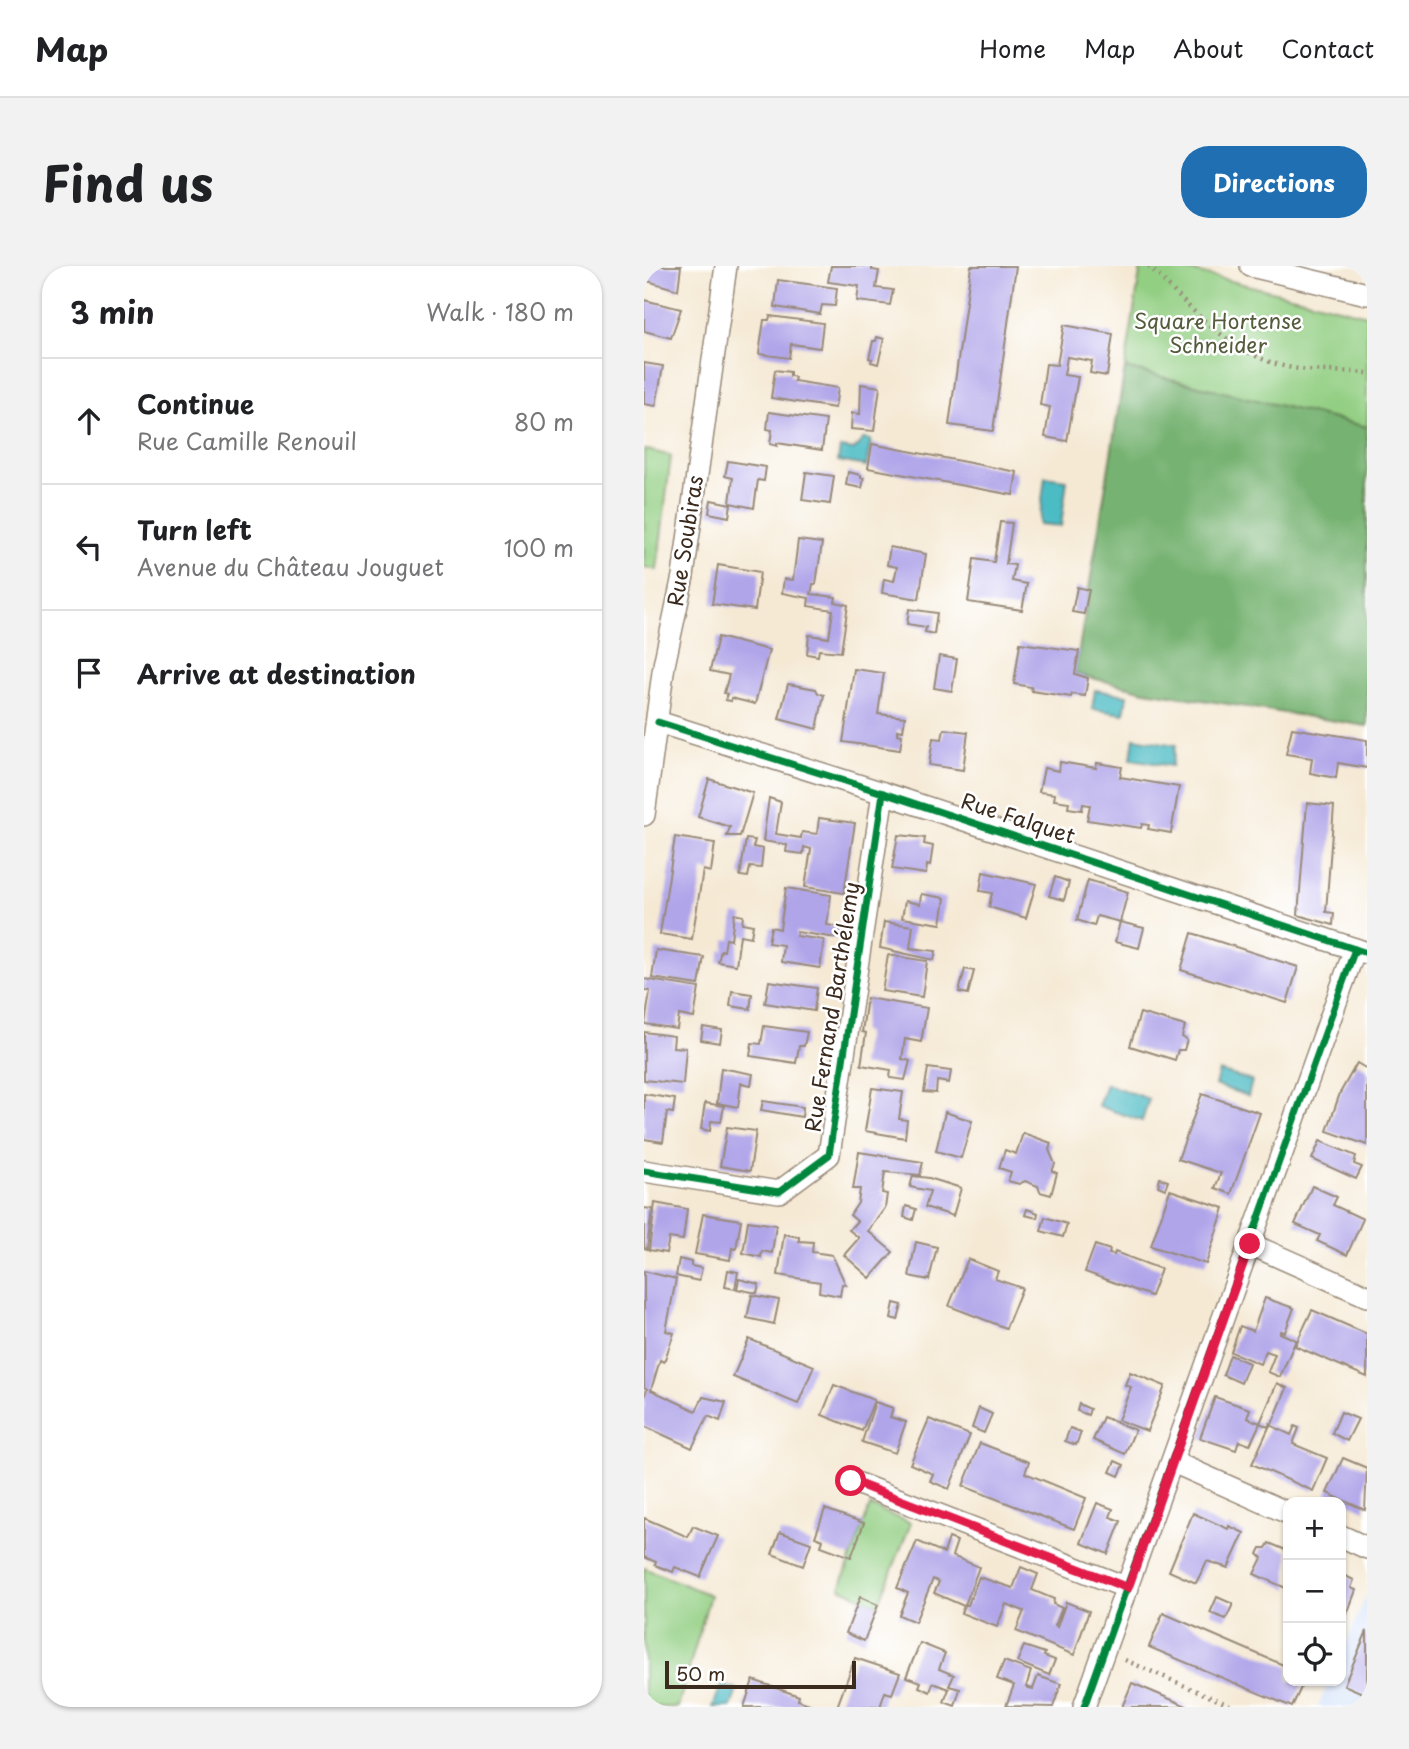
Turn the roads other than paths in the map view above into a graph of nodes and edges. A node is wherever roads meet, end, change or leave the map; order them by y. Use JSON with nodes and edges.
{"nodes":[{"id":1,"x":726,"y":266,"type":"edge"},
{"id":2,"x":1251,"y":266,"type":"edge"},
{"id":3,"x":1367,"y":294,"type":"edge"},
{"id":4,"x":658,"y":722,"type":"junction"},
{"id":5,"x":883,"y":793,"type":"junction"},
{"id":6,"x":644,"y":815,"type":"edge"},
{"id":7,"x":1361,"y":951,"type":"edge"},
{"id":8,"x":644,"y":1171,"type":"edge"},
{"id":9,"x":1250,"y":1244,"type":"junction"},
{"id":10,"x":1367,"y":1296,"type":"edge"},
{"id":11,"x":1173,"y":1462,"type":"junction"},
{"id":12,"x":851,"y":1481,"type":"dead end"},
{"id":13,"x":1283,"y":1511,"type":"edge"},
{"id":14,"x":1346,"y":1538,"type":"edge"},
{"id":15,"x":1367,"y":1548,"type":"edge"},
{"id":16,"x":1128,"y":1588,"type":"junction"},
{"id":17,"x":1084,"y":1707,"type":"edge"}],
"edges":[{"from":1,"to":4,"type":"street","name":"Rue Soubiras"},
{"from":2,"to":3,"type":"street"},
{"from":4,"to":5,"type":"street","name":"Rue Falquet"},
{"from":4,"to":6,"type":"street","name":"Rue Soubiras"},
{"from":5,"to":7,"type":"street","name":"Rue Falquet"},
{"from":5,"to":8,"type":"street","name":"Rue Fernand Barthélemy"},
{"from":7,"to":9,"type":"street"},
{"from":9,"to":10,"type":"street"},
{"from":9,"to":11,"type":"street"},
{"from":11,"to":13,"type":"street"},
{"from":11,"to":16,"type":"street"},
{"from":12,"to":16,"type":"street"},
{"from":14,"to":15,"type":"street"},
{"from":16,"to":17,"type":"street"}]}
